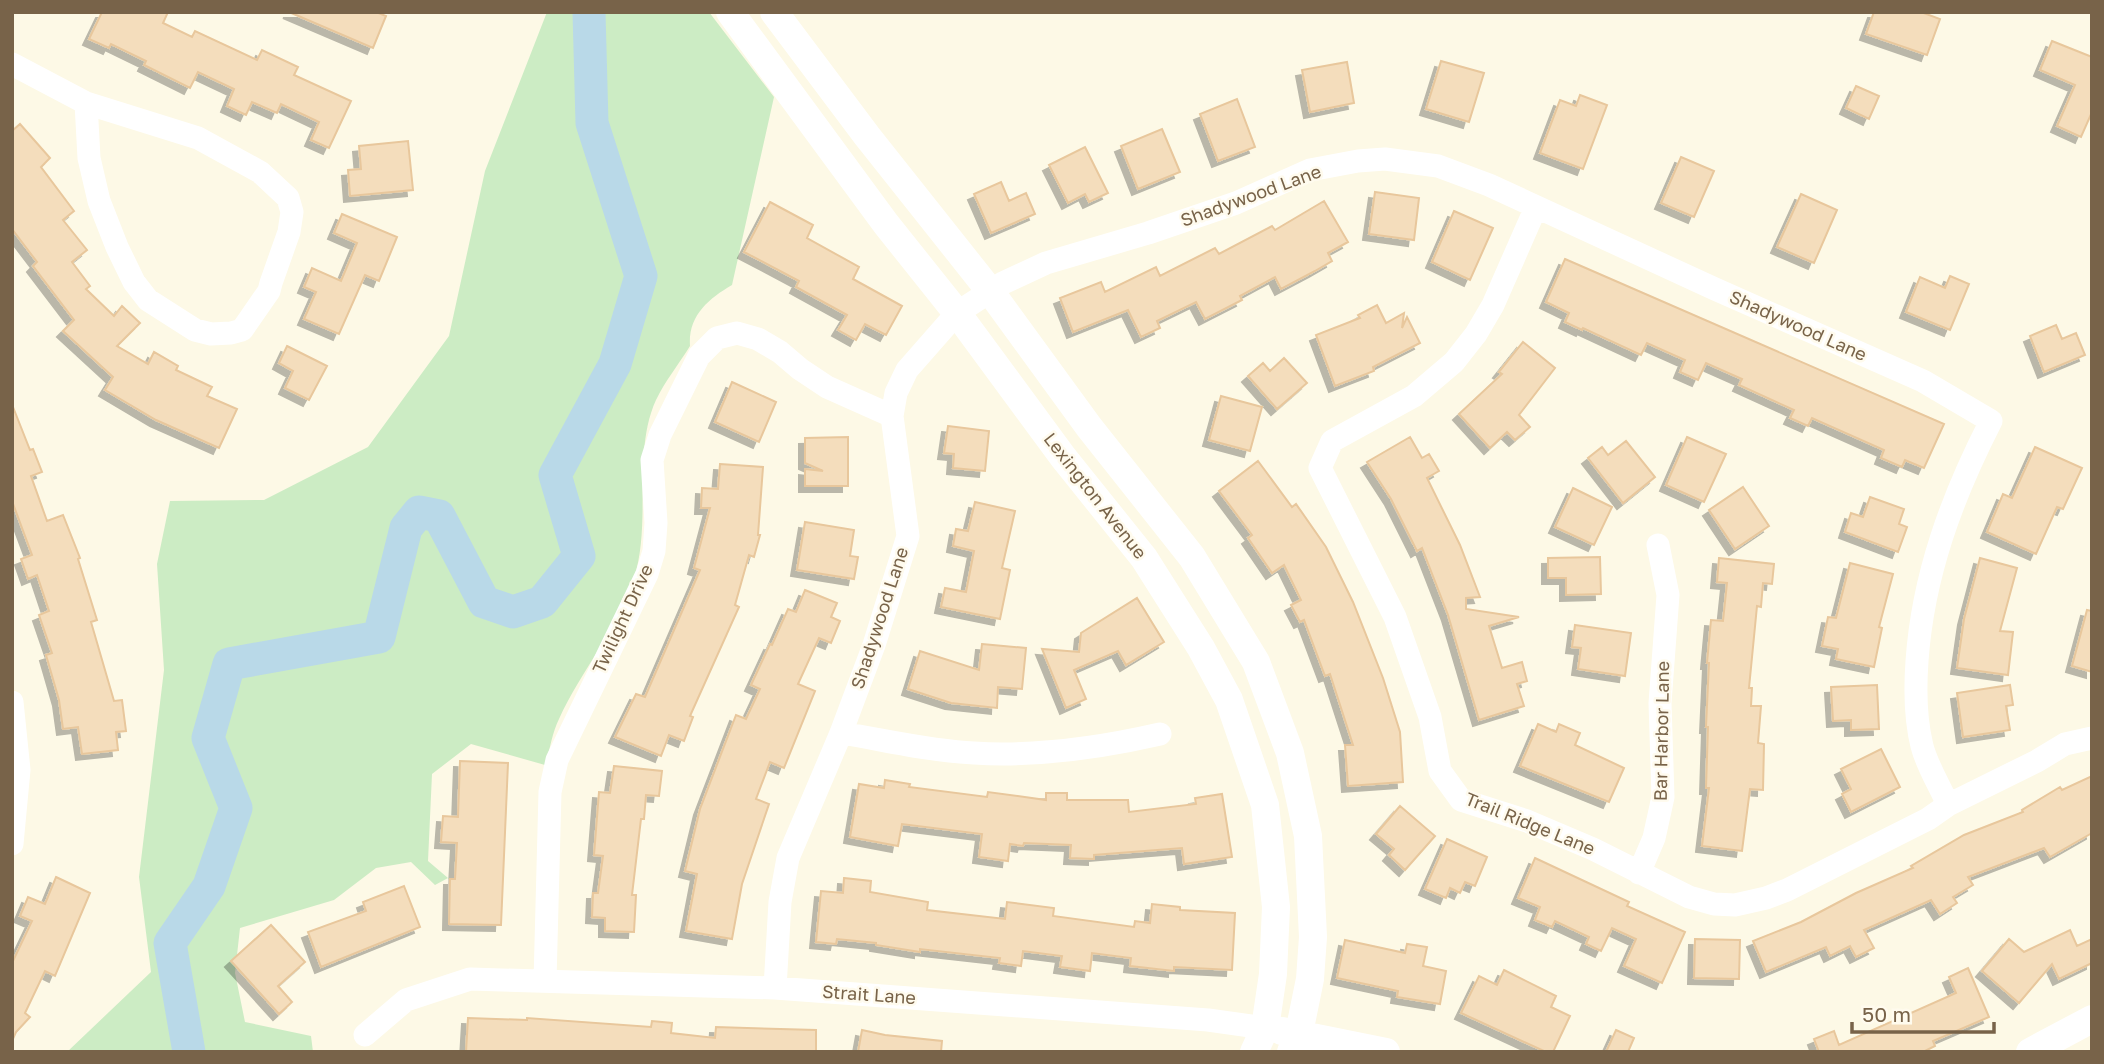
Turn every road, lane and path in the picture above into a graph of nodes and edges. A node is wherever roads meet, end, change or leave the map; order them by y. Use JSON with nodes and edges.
{"nodes":[{"id":1,"x":730,"y":12,"type":"edge"},
{"id":2,"x":774,"y":12,"type":"edge"},
{"id":3,"x":12,"y":64,"type":"edge"},
{"id":4,"x":86,"y":103,"type":"junction"},
{"id":5,"x":1536,"y":207,"type":"junction"},
{"id":6,"x":990,"y":291,"type":"junction"},
{"id":7,"x":957,"y":313,"type":"junction"},
{"id":8,"x":892,"y":416,"type":"junction"},
{"id":9,"x":1658,"y":544,"type":"dead end"},
{"id":10,"x":12,"y":702,"type":"edge"},
{"id":11,"x":841,"y":733,"type":"junction"},
{"id":12,"x":1160,"y":734,"type":"dead end"},
{"id":13,"x":2092,"y":738,"type":"edge"},
{"id":14,"x":1948,"y":805,"type":"junction"},
{"id":15,"x":12,"y":844,"type":"edge"},
{"id":16,"x":1639,"y":873,"type":"junction"},
{"id":17,"x":545,"y":981,"type":"junction"},
{"id":18,"x":775,"y":988,"type":"junction"},
{"id":19,"x":2092,"y":1019,"type":"edge"},
{"id":20,"x":365,"y":1035,"type":"dead end"},
{"id":21,"x":1259,"y":1040,"type":"edge"},
{"id":22,"x":1295,"y":1042,"type":"edge"},
{"id":23,"x":1386,"y":1052,"type":"edge"},
{"id":24,"x":2030,"y":1052,"type":"edge"}],
"edges":[{"from":1,"to":7,"type":"street","name":"Lexington Avenue"},
{"from":2,"to":6,"type":"street"},
{"from":3,"to":4,"type":"street"},
{"from":4,"to":4,"type":"street"},
{"from":5,"to":6,"type":"street","name":"Shadywood Lane"},
{"from":5,"to":14,"type":"street","name":"Shadywood Lane"},
{"from":5,"to":16,"type":"street","name":"Trail Ridge Lane"},
{"from":6,"to":7,"type":"street","name":"Shadywood Lane"},
{"from":6,"to":22,"type":"street"},
{"from":7,"to":8,"type":"street","name":"Shadywood Lane"},
{"from":7,"to":21,"type":"street","name":"Lexington Avenue"},
{"from":8,"to":11,"type":"street","name":"Shadywood Lane"},
{"from":8,"to":17,"type":"street","name":"Twilight Drive"},
{"from":9,"to":16,"type":"street","name":"Bar Harbor Lane"},
{"from":10,"to":15,"type":"street"},
{"from":11,"to":12,"type":"street"},
{"from":11,"to":18,"type":"street","name":"Shadywood Lane"},
{"from":13,"to":14,"type":"street","name":"Trail Ridge Lane"},
{"from":14,"to":16,"type":"street","name":"Trail Ridge Lane"},
{"from":17,"to":18,"type":"street","name":"Strait Lane"},
{"from":17,"to":20,"type":"street","name":"Strait Lane"},
{"from":18,"to":21,"type":"street","name":"Strait Lane"},
{"from":19,"to":24,"type":"street"},
{"from":21,"to":22,"type":"street","name":"Strait Lane"},
{"from":22,"to":23,"type":"street","name":"Strait Lane"}]}
